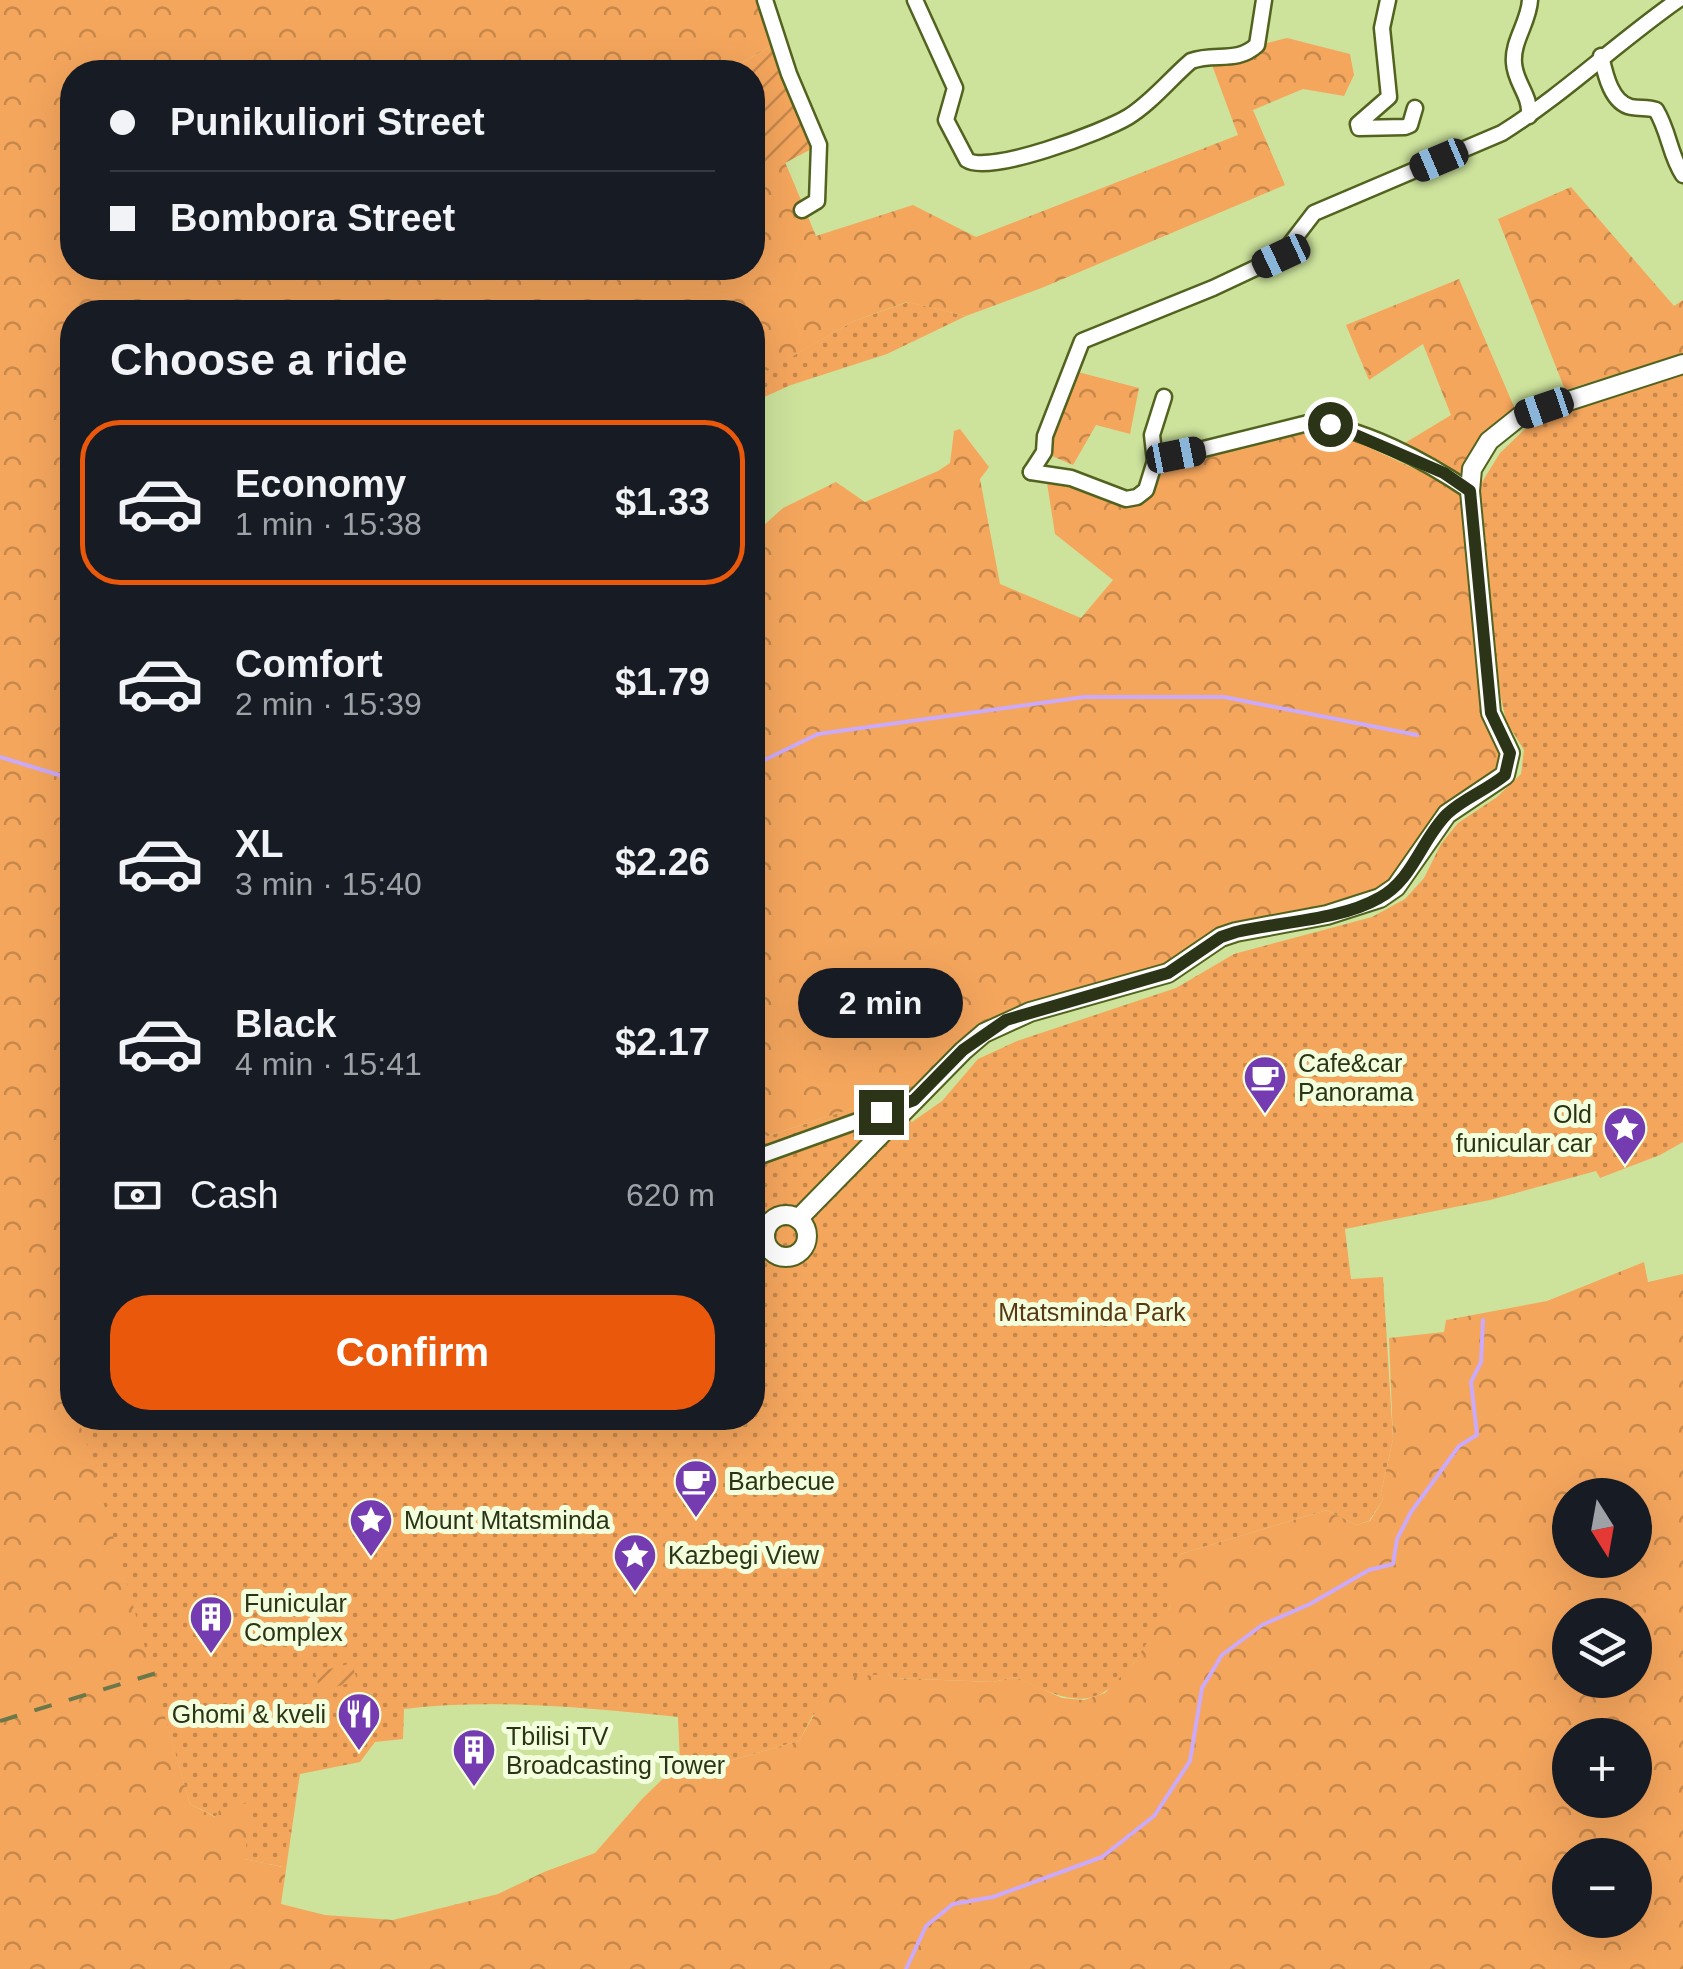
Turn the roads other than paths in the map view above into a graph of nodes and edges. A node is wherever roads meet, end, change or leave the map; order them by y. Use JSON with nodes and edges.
{"nodes":[{"id":1,"x":765,"y":0,"type":"edge"},
{"id":2,"x":916,"y":0,"type":"edge"},
{"id":3,"x":1264,"y":0,"type":"edge"},
{"id":4,"x":1388,"y":0,"type":"edge"},
{"id":5,"x":1530,"y":0,"type":"edge"},
{"id":6,"x":1678,"y":0,"type":"edge"},
{"id":7,"x":1601,"y":56,"type":"junction"},
{"id":8,"x":1415,"y":108,"type":"dead end"},
{"id":9,"x":1529,"y":116,"type":"junction"},
{"id":10,"x":1683,"y":119,"type":"edge"},
{"id":11,"x":1668,"y":129,"type":"junction"},
{"id":12,"x":1683,"y":176,"type":"edge"},
{"id":13,"x":802,"y":210,"type":"dead end"},
{"id":14,"x":1683,"y":364,"type":"edge"},
{"id":15,"x":1164,"y":397,"type":"dead end"},
{"id":16,"x":1155,"y":460,"type":"junction"},
{"id":17,"x":1470,"y":491,"type":"junction"},
{"id":18,"x":914,"y":1100,"type":"junction"},
{"id":19,"x":765,"y":1153,"type":"edge"},
{"id":20,"x":798,"y":1220,"type":"dead end"}],
"edges":[{"from":1,"to":13,"type":"street"},
{"from":2,"to":3,"type":"street"},
{"from":4,"to":8,"type":"street"},
{"from":5,"to":9,"type":"street"},
{"from":6,"to":7,"type":"street"},
{"from":7,"to":9,"type":"street"},
{"from":7,"to":11,"type":"street"},
{"from":9,"to":16,"type":"street"},
{"from":10,"to":11,"type":"street"},
{"from":11,"to":12,"type":"street"},
{"from":14,"to":17,"type":"street"},
{"from":15,"to":16,"type":"street"},
{"from":16,"to":17,"type":"street"},
{"from":17,"to":18,"type":"street"},
{"from":18,"to":19,"type":"street"},
{"from":18,"to":20,"type":"street"}]}
